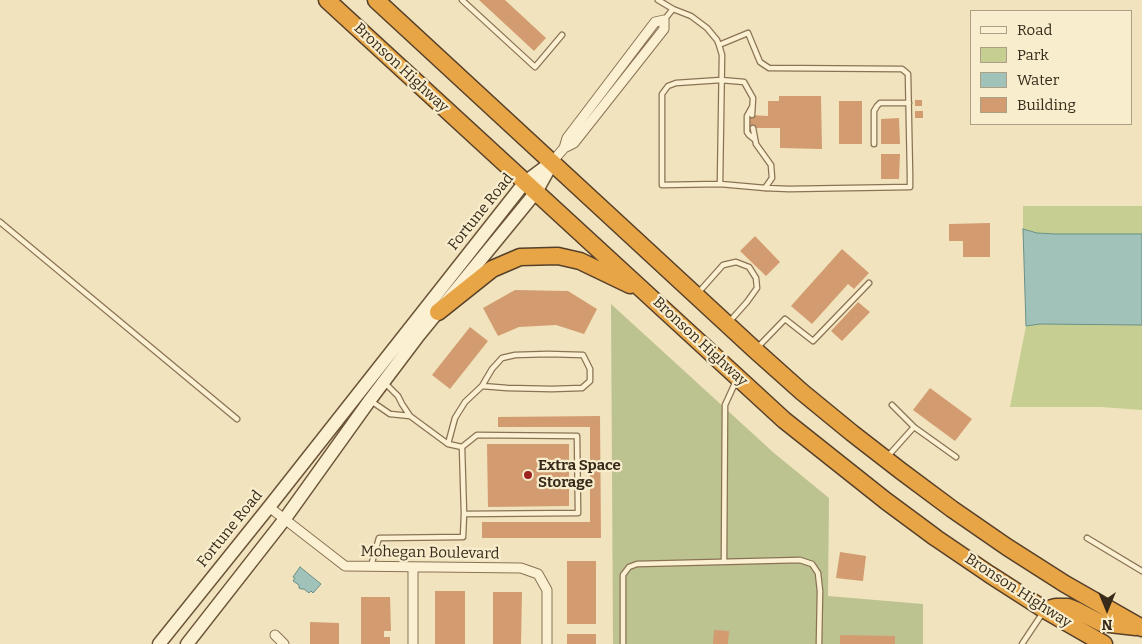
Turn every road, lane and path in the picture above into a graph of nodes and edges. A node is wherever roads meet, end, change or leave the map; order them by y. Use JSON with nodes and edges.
{"nodes":[{"id":1,"x":327,"y":0,"type":"edge"},
{"id":2,"x":376,"y":0,"type":"edge"},
{"id":3,"x":462,"y":0,"type":"edge"},
{"id":4,"x":658,"y":0,"type":"edge"},
{"id":5,"x":667,"y":2,"type":"edge"},
{"id":6,"x":672,"y":9,"type":"junction"},
{"id":7,"x":664,"y":20,"type":"joint"},
{"id":8,"x":562,"y":35,"type":"dead end"},
{"id":9,"x":719,"y":46,"type":"junction"},
{"id":10,"x":722,"y":80,"type":"junction"},
{"id":11,"x":909,"y":103,"type":"junction"},
{"id":12,"x":752,"y":106,"type":"junction"},
{"id":13,"x":752,"y":115,"type":"dead end"},
{"id":14,"x":753,"y":128,"type":"dead end"},
{"id":15,"x":754,"y":139,"type":"junction"},
{"id":16,"x":874,"y":144,"type":"dead end"},
{"id":17,"x":552,"y":162,"type":"junction"},
{"id":18,"x":720,"y":184,"type":"junction"},
{"id":19,"x":531,"y":187,"type":"junction"},
{"id":20,"x":765,"y":188,"type":"junction"},
{"id":21,"x":0,"y":222,"type":"edge"},
{"id":22,"x":869,"y":283,"type":"dead end"},
{"id":23,"x":647,"y":294,"type":"junction"},
{"id":24,"x":696,"y":295,"type":"junction"},
{"id":25,"x":438,"y":312,"type":"junction"},
{"id":26,"x":727,"y":324,"type":"junction"},
{"id":27,"x":755,"y":350,"type":"junction"},
{"id":28,"x":738,"y":378,"type":"junction"},
{"id":29,"x":384,"y":382,"type":"junction"},
{"id":30,"x":482,"y":386,"type":"junction"},
{"id":31,"x":370,"y":400,"type":"junction"},
{"id":32,"x":892,"y":405,"type":"dead end"},
{"id":33,"x":410,"y":416,"type":"junction"},
{"id":34,"x":237,"y":419,"type":"dead end"},
{"id":35,"x":914,"y":427,"type":"junction"},
{"id":36,"x":448,"y":444,"type":"junction"},
{"id":37,"x":462,"y":447,"type":"junction"},
{"id":38,"x":956,"y":456,"type":"dead end"},
{"id":39,"x":885,"y":459,"type":"junction"},
{"id":40,"x":268,"y":507,"type":"junction"},
{"id":41,"x":464,"y":514,"type":"junction"},
{"id":42,"x":284,"y":520,"type":"junction"},
{"id":43,"x":1087,"y":538,"type":"dead end"},
{"id":44,"x":724,"y":562,"type":"junction"},
{"id":45,"x":371,"y":566,"type":"junction"},
{"id":46,"x":413,"y":567,"type":"junction"},
{"id":47,"x":1142,"y":571,"type":"edge"},
{"id":48,"x":1045,"y":610,"type":"junction"},
{"id":49,"x":1142,"y":627,"type":"edge"},
{"id":50,"x":275,"y":634,"type":"dead end"},
{"id":51,"x":159,"y":644,"type":"edge"},
{"id":52,"x":187,"y":644,"type":"edge"},
{"id":53,"x":284,"y":644,"type":"edge"},
{"id":54,"x":413,"y":644,"type":"edge"},
{"id":55,"x":547,"y":644,"type":"edge"},
{"id":56,"x":623,"y":644,"type":"edge"},
{"id":57,"x":819,"y":644,"type":"edge"},
{"id":58,"x":1022,"y":644,"type":"edge"},
{"id":59,"x":1104,"y":644,"type":"edge"}],
"edges":[{"from":1,"to":19,"type":"highway","name":"Bronson Highway"},
{"from":2,"to":17,"type":"highway","name":"Bronson Highway"},
{"from":3,"to":8,"type":"lane"},
{"from":4,"to":5,"type":"lane"},
{"from":5,"to":6,"type":"lane"},
{"from":6,"to":7,"type":"lane"},
{"from":6,"to":9,"type":"lane"},
{"from":7,"to":17,"type":"street"},
{"from":9,"to":10,"type":"lane"},
{"from":9,"to":11,"type":"lane"},
{"from":10,"to":12,"type":"lane"},
{"from":10,"to":18,"type":"lane"},
{"from":10,"to":18,"type":"lane"},
{"from":11,"to":16,"type":"lane"},
{"from":11,"to":20,"type":"lane"},
{"from":12,"to":13,"type":"lane"},
{"from":12,"to":15,"type":"lane"},
{"from":14,"to":15,"type":"lane"},
{"from":15,"to":20,"type":"lane"},
{"from":17,"to":19,"type":"main road","name":"Fortune Road"},
{"from":17,"to":24,"type":"highway","name":"Bronson Highway"},
{"from":18,"to":20,"type":"lane"},
{"from":19,"to":23,"type":"highway","name":"Bronson Highway"},
{"from":19,"to":25,"type":"main road","name":"Fortune Road"},
{"from":19,"to":40,"type":"main road","name":"Fortune Road"},
{"from":21,"to":34,"type":"lane"},
{"from":22,"to":27,"type":"lane"},
{"from":23,"to":25,"type":"highway"},
{"from":23,"to":28,"type":"highway","name":"Bronson Highway"},
{"from":24,"to":26,"type":"highway","name":"Bronson Highway"},
{"from":24,"to":26,"type":"lane"},
{"from":25,"to":29,"type":"main road","name":"Fortune Road"},
{"from":26,"to":27,"type":"highway","name":"Bronson Highway"},
{"from":27,"to":39,"type":"highway","name":"Bronson Highway"},
{"from":28,"to":44,"type":"lane"},
{"from":28,"to":48,"type":"highway","name":"Bronson Highway"},
{"from":29,"to":31,"type":"main road","name":"Fortune Road"},
{"from":29,"to":33,"type":"lane"},
{"from":30,"to":30,"type":"lane"},
{"from":30,"to":36,"type":"lane"},
{"from":31,"to":33,"type":"lane"},
{"from":31,"to":42,"type":"main road","name":"Fortune Road"},
{"from":32,"to":35,"type":"lane"},
{"from":33,"to":36,"type":"lane"},
{"from":35,"to":38,"type":"lane"},
{"from":35,"to":39,"type":"lane"},
{"from":36,"to":37,"type":"lane"},
{"from":37,"to":41,"type":"lane"},
{"from":37,"to":41,"type":"lane"},
{"from":39,"to":49,"type":"highway","name":"Bronson Highway"},
{"from":40,"to":42,"type":"street","name":"Mohegan Boulevard"},
{"from":40,"to":51,"type":"main road","name":"Fortune Road"},
{"from":41,"to":45,"type":"lane"},
{"from":42,"to":45,"type":"street","name":"Mohegan Boulevard"},
{"from":42,"to":52,"type":"main road","name":"Fortune Road"},
{"from":43,"to":47,"type":"lane"},
{"from":44,"to":56,"type":"lane"},
{"from":44,"to":57,"type":"lane"},
{"from":45,"to":46,"type":"street","name":"Mohegan Boulevard"},
{"from":46,"to":54,"type":"street"},
{"from":46,"to":55,"type":"street","name":"Mohegan Boulevard"},
{"from":48,"to":49,"type":"highway"},
{"from":48,"to":58,"type":"lane"},
{"from":48,"to":59,"type":"highway","name":"Bronson Highway"},
{"from":50,"to":53,"type":"street"}]}
